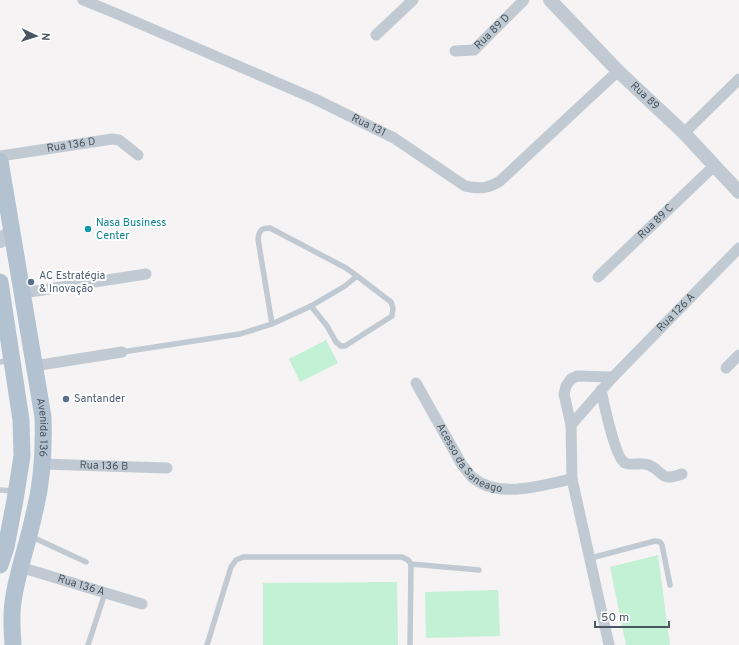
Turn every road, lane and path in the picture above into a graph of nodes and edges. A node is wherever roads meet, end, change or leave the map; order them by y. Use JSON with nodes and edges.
{"nodes":[{"id":1,"x":83,"y":0,"type":"edge"},
{"id":2,"x":413,"y":0,"type":"edge"},
{"id":3,"x":524,"y":0,"type":"edge"},
{"id":4,"x":550,"y":0,"type":"edge"},
{"id":5,"x":376,"y":35,"type":"dead end"},
{"id":6,"x":455,"y":51,"type":"dead end"},
{"id":7,"x":618,"y":71,"type":"junction"},
{"id":8,"x":739,"y":79,"type":"edge"},
{"id":9,"x":684,"y":133,"type":"junction"},
{"id":10,"x":138,"y":155,"type":"dead end"},
{"id":11,"x":0,"y":156,"type":"edge"},
{"id":12,"x":0,"y":161,"type":"edge"},
{"id":13,"x":714,"y":166,"type":"junction"},
{"id":14,"x":2,"y":181,"type":"edge"},
{"id":15,"x":739,"y":192,"type":"edge"},
{"id":16,"x":6,"y":236,"type":"edge"},
{"id":17,"x":739,"y":248,"type":"edge"},
{"id":18,"x":146,"y":274,"type":"dead end"},
{"id":19,"x":357,"y":276,"type":"junction"},
{"id":20,"x":598,"y":277,"type":"dead end"},
{"id":21,"x":0,"y":282,"type":"edge"},
{"id":22,"x":23,"y":293,"type":"junction"},
{"id":23,"x":311,"y":306,"type":"junction"},
{"id":24,"x":272,"y":324,"type":"junction"},
{"id":25,"x":122,"y":352,"type":"joint"},
{"id":26,"x":739,"y":355,"type":"edge"},
{"id":27,"x":6,"y":360,"type":"edge"},
{"id":28,"x":34,"y":366,"type":"junction"},
{"id":29,"x":726,"y":368,"type":"dead end"},
{"id":30,"x":613,"y":377,"type":"junction"},
{"id":31,"x":416,"y":383,"type":"dead end"},
{"id":32,"x":601,"y":390,"type":"junction"},
{"id":33,"x":571,"y":425,"type":"junction"},
{"id":34,"x":42,"y":464,"type":"junction"},
{"id":35,"x":167,"y":468,"type":"dead end"},
{"id":36,"x":682,"y":474,"type":"dead end"},
{"id":37,"x":572,"y":479,"type":"junction"},
{"id":38,"x":0,"y":490,"type":"edge"},
{"id":39,"x":17,"y":492,"type":"junction"},
{"id":40,"x":28,"y":536,"type":"junction"},
{"id":41,"x":590,"y":558,"type":"junction"},
{"id":42,"x":86,"y":562,"type":"dead end"},
{"id":43,"x":412,"y":564,"type":"junction"},
{"id":44,"x":0,"y":565,"type":"edge"},
{"id":45,"x":20,"y":567,"type":"junction"},
{"id":46,"x":480,"y":570,"type":"dead end"},
{"id":47,"x":670,"y":584,"type":"dead end"},
{"id":48,"x":105,"y":593,"type":"junction"},
{"id":49,"x":142,"y":604,"type":"dead end"},
{"id":50,"x":13,"y":645,"type":"edge"},
{"id":51,"x":88,"y":645,"type":"edge"},
{"id":52,"x":207,"y":645,"type":"edge"},
{"id":53,"x":410,"y":645,"type":"edge"},
{"id":54,"x":609,"y":645,"type":"edge"}],
"edges":[{"from":1,"to":7,"type":"street","name":"Rua 131"},
{"from":2,"to":5,"type":"street"},
{"from":3,"to":6,"type":"street","name":"Rua 89 D"},
{"from":4,"to":7,"type":"street","name":"Rua 89"},
{"from":7,"to":9,"type":"street","name":"Rua 89"},
{"from":8,"to":9,"type":"street"},
{"from":9,"to":13,"type":"street","name":"Rua 89"},
{"from":10,"to":11,"type":"street","name":"Rua 136 D"},
{"from":12,"to":14,"type":"main road","name":"Avenida 136"},
{"from":13,"to":15,"type":"street","name":"Rua 89"},
{"from":13,"to":20,"type":"street","name":"Rua 89 C"},
{"from":14,"to":16,"type":"main road","name":"Avenida 136"},
{"from":16,"to":22,"type":"main road","name":"Avenida 136"},
{"from":17,"to":30,"type":"street","name":"Rua 126 A"},
{"from":18,"to":22,"type":"street"},
{"from":19,"to":23,"type":"lane"},
{"from":19,"to":23,"type":"lane"},
{"from":19,"to":24,"type":"lane"},
{"from":21,"to":27,"type":"main road","name":"Avenida 136"},
{"from":22,"to":28,"type":"main road","name":"Avenida 136"},
{"from":23,"to":24,"type":"lane"},
{"from":24,"to":25,"type":"lane"},
{"from":25,"to":28,"type":"street"},
{"from":26,"to":29,"type":"street"},
{"from":27,"to":39,"type":"main road","name":"Avenida 136"},
{"from":28,"to":34,"type":"main road","name":"Avenida 136"},
{"from":30,"to":32,"type":"street"},
{"from":30,"to":33,"type":"street"},
{"from":31,"to":37,"type":"street","name":"Acesso da Saneago"},
{"from":32,"to":33,"type":"street"},
{"from":32,"to":36,"type":"street"},
{"from":33,"to":37,"type":"street"},
{"from":34,"to":35,"type":"street","name":"Rua 136 B"},
{"from":34,"to":40,"type":"main road","name":"Avenida 136"},
{"from":37,"to":41,"type":"street"},
{"from":38,"to":39,"type":"lane"},
{"from":39,"to":44,"type":"main road","name":"Avenida 136"},
{"from":40,"to":42,"type":"lane"},
{"from":40,"to":45,"type":"main road","name":"Avenida 136"},
{"from":41,"to":47,"type":"lane"},
{"from":41,"to":54,"type":"street"},
{"from":43,"to":46,"type":"lane"},
{"from":43,"to":52,"type":"lane"},
{"from":43,"to":53,"type":"lane"},
{"from":45,"to":48,"type":"street","name":"Rua 136 A"},
{"from":45,"to":50,"type":"main road","name":"Avenida 136"},
{"from":48,"to":49,"type":"street","name":"Rua 136 A"},
{"from":48,"to":51,"type":"lane"}]}
